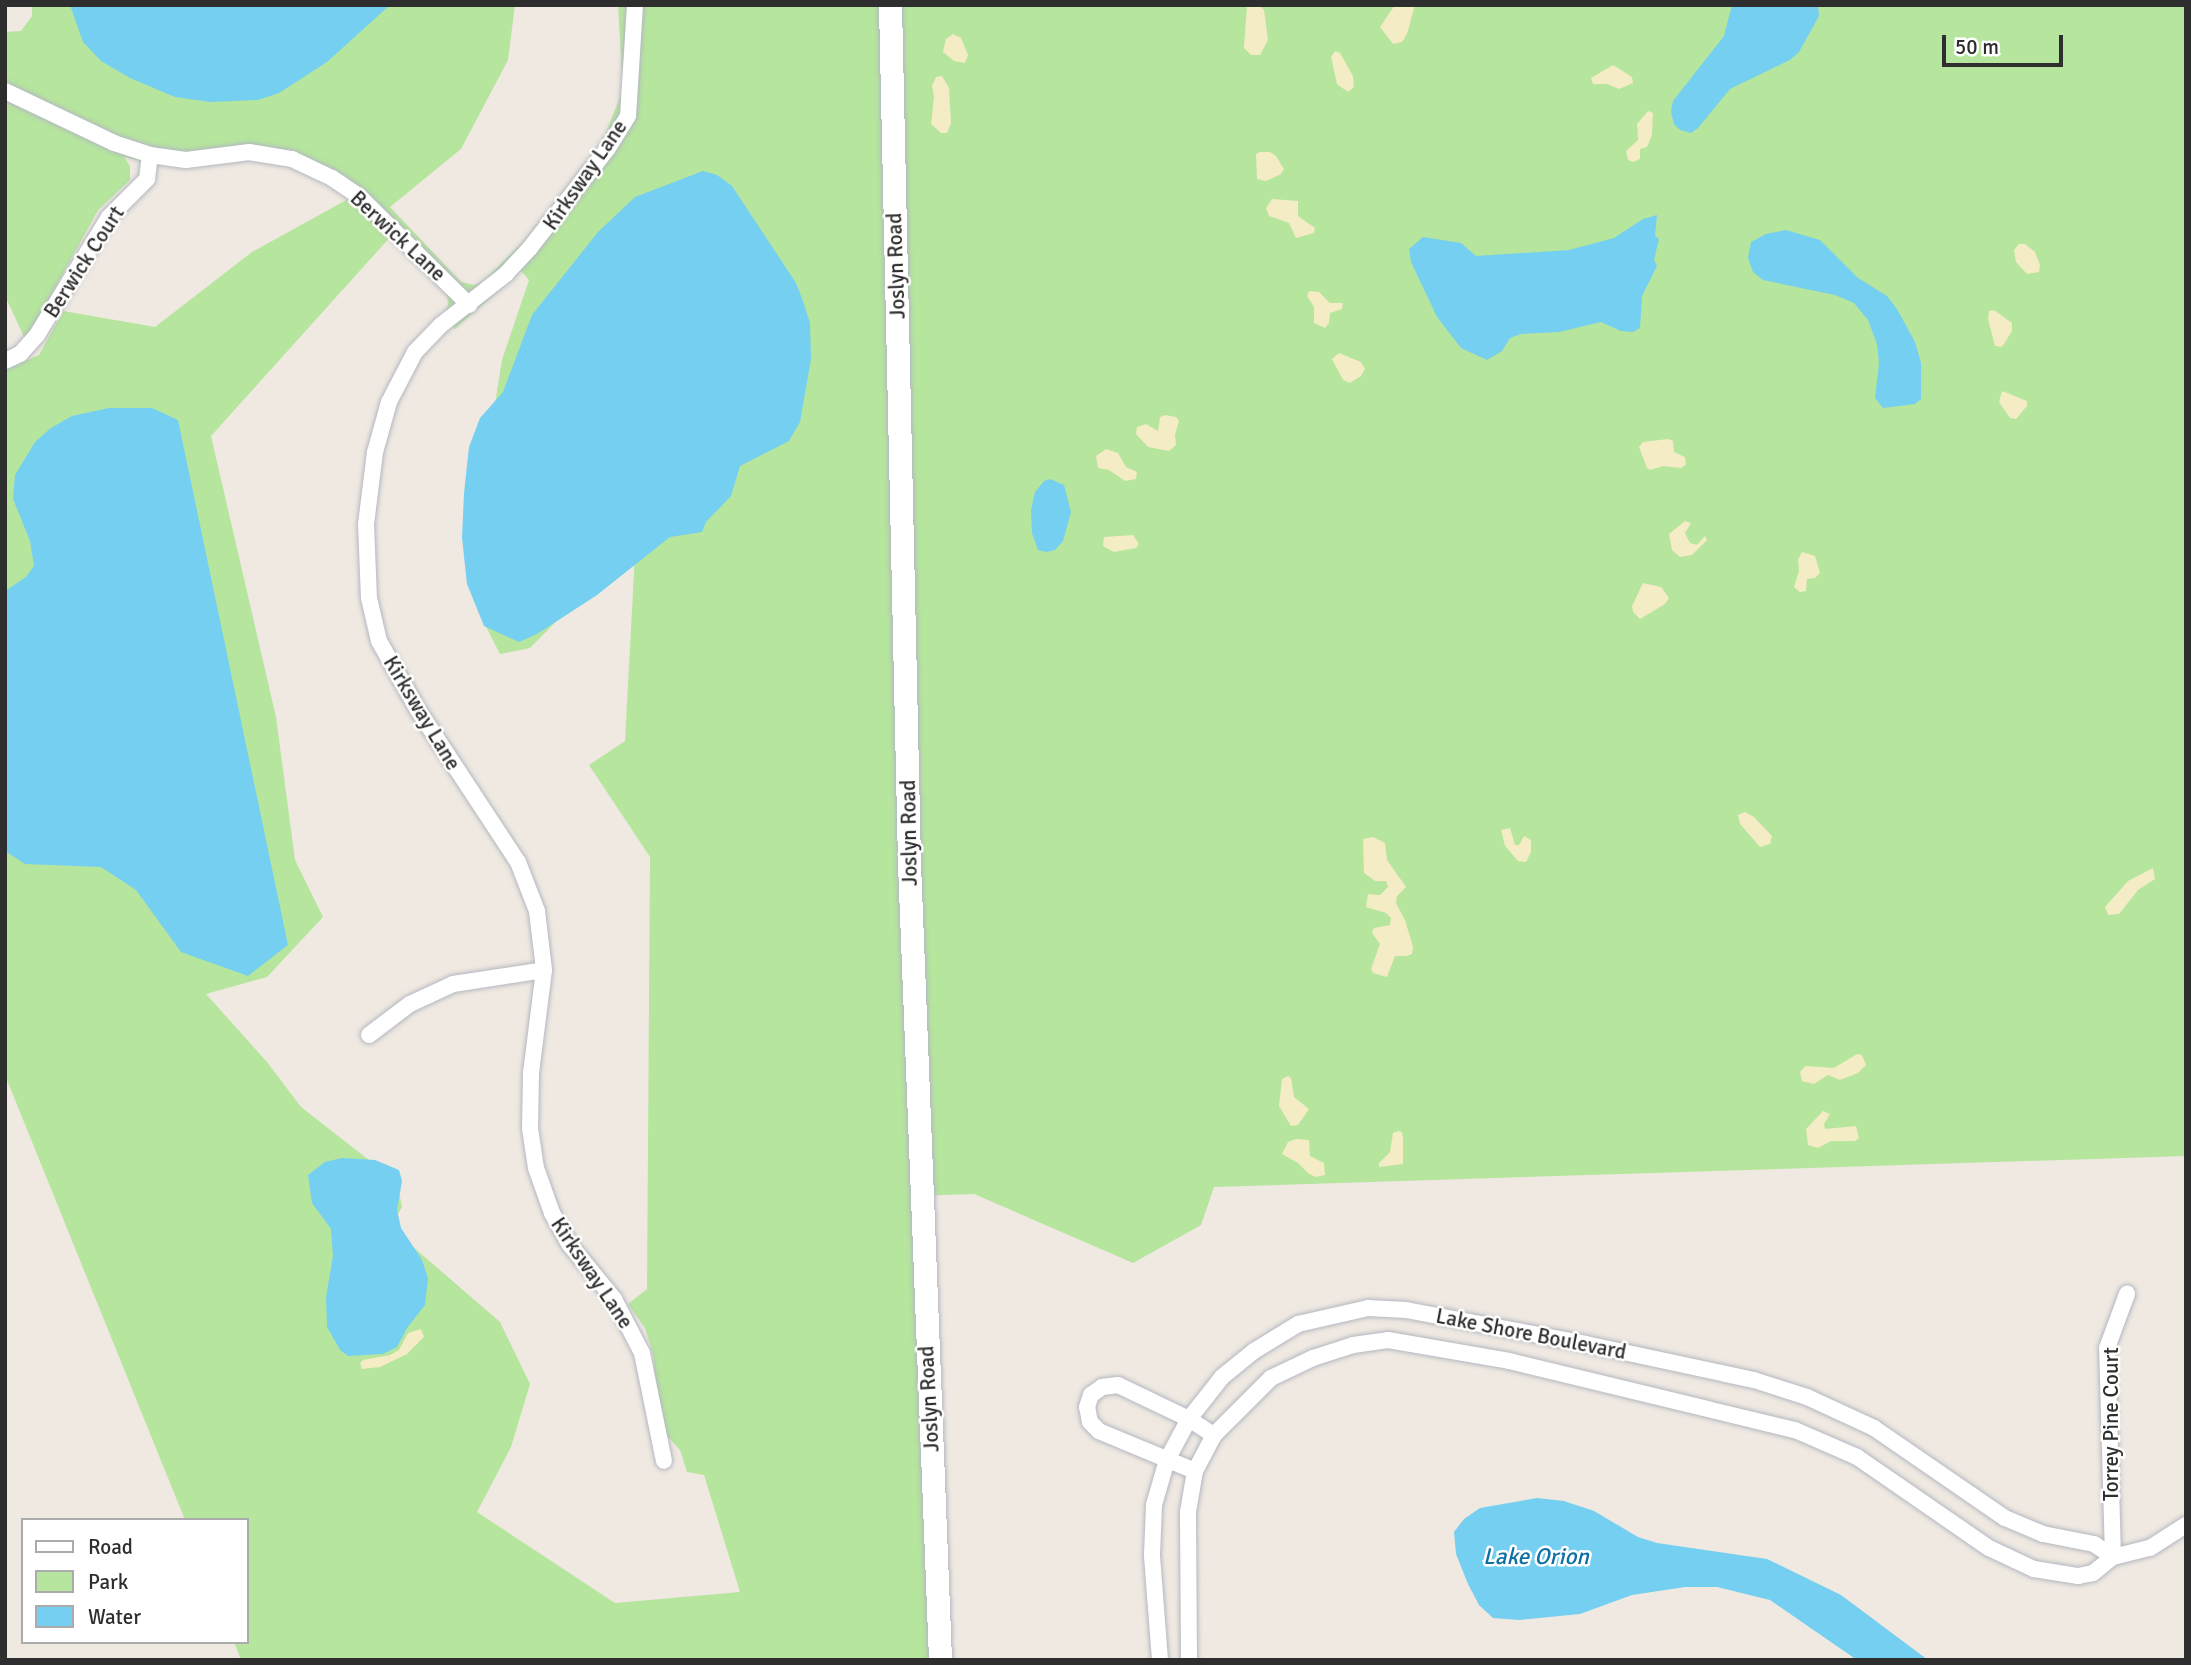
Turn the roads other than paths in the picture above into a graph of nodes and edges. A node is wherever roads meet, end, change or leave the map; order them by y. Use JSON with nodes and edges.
{"nodes":[{"id":1,"x":635,"y":5,"type":"edge"},
{"id":2,"x":890,"y":5,"type":"edge"},
{"id":3,"x":5,"y":91,"type":"edge"},
{"id":4,"x":150,"y":155,"type":"junction"},
{"id":5,"x":469,"y":305,"type":"junction"},
{"id":6,"x":5,"y":361,"type":"edge"},
{"id":7,"x":544,"y":970,"type":"junction"},
{"id":8,"x":369,"y":1035,"type":"dead end"},
{"id":9,"x":2127,"y":1294,"type":"dead end"},
{"id":10,"x":1189,"y":1419,"type":"junction"},
{"id":11,"x":1214,"y":1435,"type":"junction"},
{"id":12,"x":1167,"y":1460,"type":"junction"},
{"id":13,"x":664,"y":1461,"type":"dead end"},
{"id":14,"x":1195,"y":1471,"type":"junction"},
{"id":15,"x":2186,"y":1525,"type":"edge"},
{"id":16,"x":2113,"y":1557,"type":"junction"},
{"id":17,"x":940,"y":1660,"type":"edge"},
{"id":18,"x":1160,"y":1660,"type":"edge"},
{"id":19,"x":1189,"y":1660,"type":"edge"}],
"edges":[{"from":1,"to":5,"type":"street","name":"Kirksway Lane"},
{"from":2,"to":17,"type":"street","name":"Joslyn Road"},
{"from":3,"to":4,"type":"street","name":"Berwick Lane"},
{"from":4,"to":5,"type":"street","name":"Berwick Lane"},
{"from":4,"to":6,"type":"street","name":"Berwick Court"},
{"from":5,"to":7,"type":"street","name":"Kirksway Lane"},
{"from":7,"to":8,"type":"street"},
{"from":7,"to":13,"type":"street","name":"Kirksway Lane"},
{"from":9,"to":16,"type":"street","name":"Torrey Pine Court"},
{"from":10,"to":11,"type":"street"},
{"from":10,"to":12,"type":"street","name":"Lake Shore Boulevard"},
{"from":10,"to":12,"type":"street"},
{"from":10,"to":16,"type":"street","name":"Lake Shore Boulevard"},
{"from":11,"to":14,"type":"street","name":"Lake Shore Boulevard"},
{"from":11,"to":16,"type":"street","name":"Lake Shore Boulevard"},
{"from":12,"to":14,"type":"street"},
{"from":12,"to":18,"type":"street","name":"Lake Shore Boulevard"},
{"from":14,"to":19,"type":"street","name":"Lake Shore Boulevard"},
{"from":15,"to":16,"type":"street","name":"Lake Shore Boulevard"}]}
